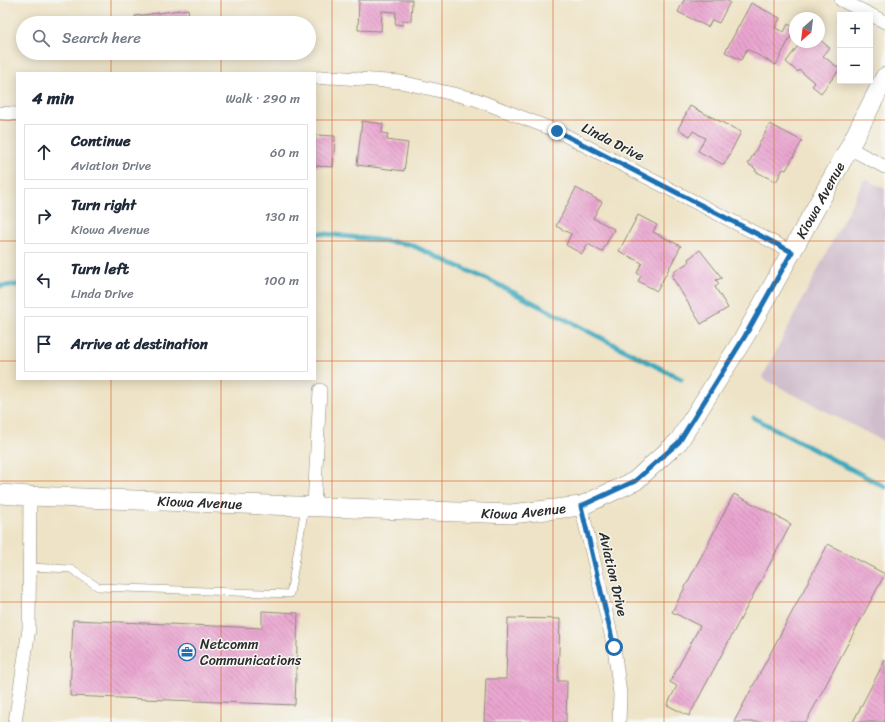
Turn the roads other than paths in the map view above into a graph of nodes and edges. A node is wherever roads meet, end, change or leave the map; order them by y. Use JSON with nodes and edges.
{"nodes":[{"id":1,"x":841,"y":0,"type":"edge"},
{"id":2,"x":885,"y":22,"type":"edge"},
{"id":3,"x":885,"y":77,"type":"edge"},
{"id":4,"x":316,"y":78,"type":"edge"},
{"id":5,"x":0,"y":113,"type":"edge"},
{"id":6,"x":16,"y":114,"type":"edge"},
{"id":7,"x":849,"y":148,"type":"junction"},
{"id":8,"x":885,"y":167,"type":"edge"},
{"id":9,"x":792,"y":252,"type":"junction"},
{"id":10,"x":320,"y":390,"type":"dead end"},
{"id":11,"x":0,"y":494,"type":"edge"},
{"id":12,"x":30,"y":496,"type":"junction"},
{"id":13,"x":310,"y":506,"type":"junction"},
{"id":14,"x":581,"y":506,"type":"junction"},
{"id":15,"x":30,"y":567,"type":"junction"},
{"id":16,"x":15,"y":722,"type":"edge"},
{"id":17,"x":619,"y":722,"type":"edge"}],
"edges":[{"from":1,"to":2,"type":"street"},
{"from":3,"to":7,"type":"street","name":"Kiowa Avenue"},
{"from":4,"to":9,"type":"street","name":"Linda Drive"},
{"from":5,"to":6,"type":"street"},
{"from":7,"to":8,"type":"street"},
{"from":7,"to":9,"type":"street","name":"Kiowa Avenue"},
{"from":9,"to":14,"type":"street","name":"Kiowa Avenue"},
{"from":10,"to":13,"type":"street"},
{"from":11,"to":12,"type":"street","name":"Kiowa Avenue"},
{"from":12,"to":13,"type":"street","name":"Kiowa Avenue"},
{"from":12,"to":15,"type":"street"},
{"from":13,"to":14,"type":"street","name":"Kiowa Avenue"},
{"from":13,"to":15,"type":"lane"},
{"from":14,"to":17,"type":"street","name":"Aviation Drive"},
{"from":15,"to":16,"type":"street"}]}
